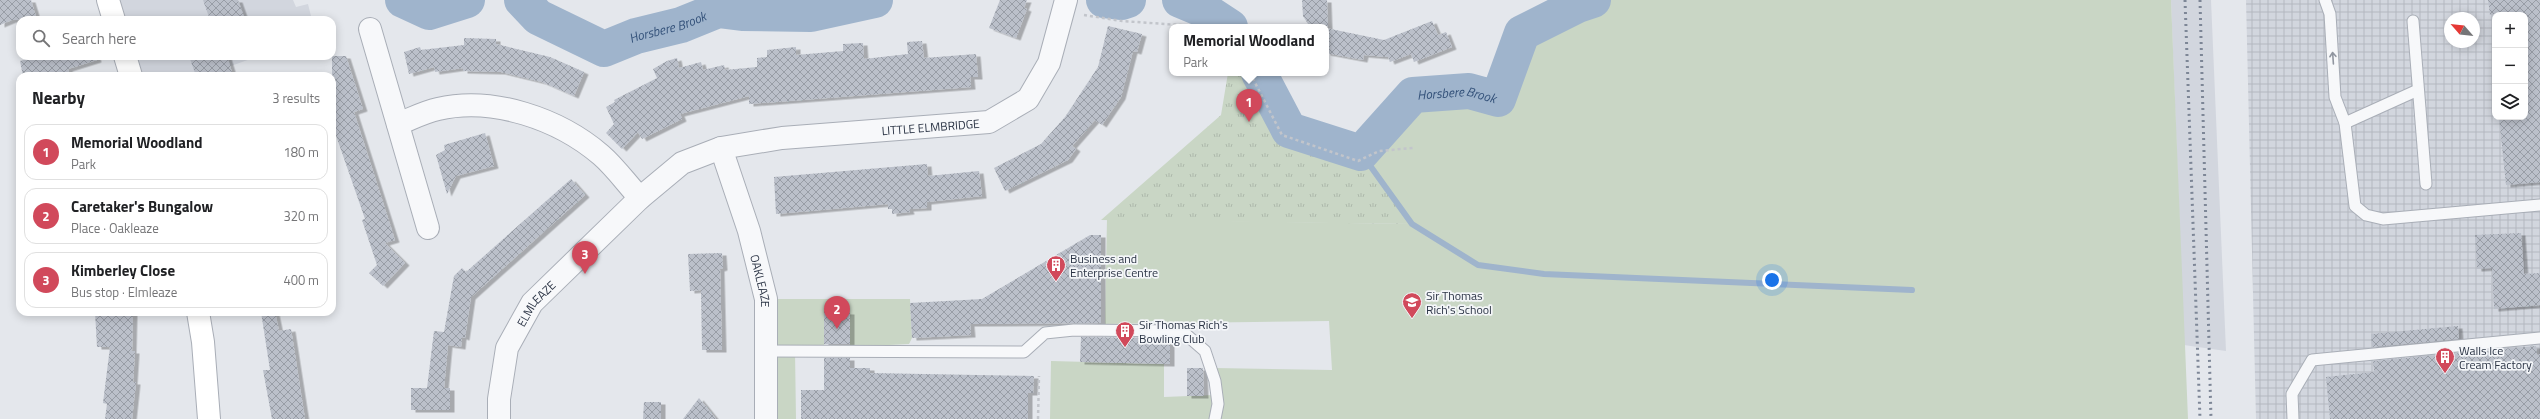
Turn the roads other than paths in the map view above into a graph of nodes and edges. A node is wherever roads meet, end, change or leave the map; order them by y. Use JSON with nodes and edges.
{"nodes":[{"id":1,"x":108,"y":0,"type":"edge"},
{"id":2,"x":2325,"y":0,"type":"edge"},
{"id":3,"x":1065,"y":6,"type":"edge"},
{"id":4,"x":113,"y":16,"type":"edge"},
{"id":5,"x":2413,"y":21,"type":"dead end"},
{"id":6,"x":370,"y":29,"type":"dead end"},
{"id":7,"x":126,"y":60,"type":"edge"},
{"id":8,"x":130,"y":72,"type":"edge"},
{"id":9,"x":2418,"y":90,"type":"junction"},
{"id":10,"x":2344,"y":123,"type":"junction"},
{"id":11,"x":398,"y":124,"type":"junction"},
{"id":12,"x":721,"y":148,"type":"junction"},
{"id":13,"x":2426,"y":184,"type":"dead end"},
{"id":14,"x":640,"y":198,"type":"junction"},
{"id":15,"x":2540,"y":205,"type":"edge"},
{"id":16,"x":428,"y":228,"type":"dead end"},
{"id":17,"x":199,"y":316,"type":"edge"},
{"id":18,"x":2540,"y":338,"type":"edge"},
{"id":19,"x":766,"y":351,"type":"junction"},
{"id":20,"x":207,"y":414,"type":"edge"},
{"id":21,"x":499,"y":419,"type":"edge"},
{"id":22,"x":766,"y":419,"type":"edge"},
{"id":23,"x":1214,"y":419,"type":"edge"},
{"id":24,"x":2293,"y":419,"type":"edge"}],
"edges":[{"from":1,"to":4,"type":"main road"},
{"from":10,"to":2,"type":"lane","one_way":true},
{"from":3,"to":12,"type":"street","name":"LITTLE ELMBRIDGE"},
{"from":5,"to":9,"type":"lane"},
{"from":6,"to":11,"type":"street"},
{"from":7,"to":8,"type":"main road"},
{"from":9,"to":10,"type":"lane"},
{"from":9,"to":13,"type":"lane"},
{"from":10,"to":15,"type":"lane"},
{"from":11,"to":14,"type":"street"},
{"from":11,"to":16,"type":"street"},
{"from":12,"to":14,"type":"street","name":"ELMLEAZE"},
{"from":12,"to":19,"type":"street","name":"OAKLEAZE"},
{"from":14,"to":21,"type":"street","name":"ELMLEAZE"},
{"from":17,"to":20,"type":"main road"},
{"from":18,"to":24,"type":"lane"},
{"from":19,"to":22,"type":"street","name":"OAKLEAZE"},
{"from":19,"to":23,"type":"lane"}]}
